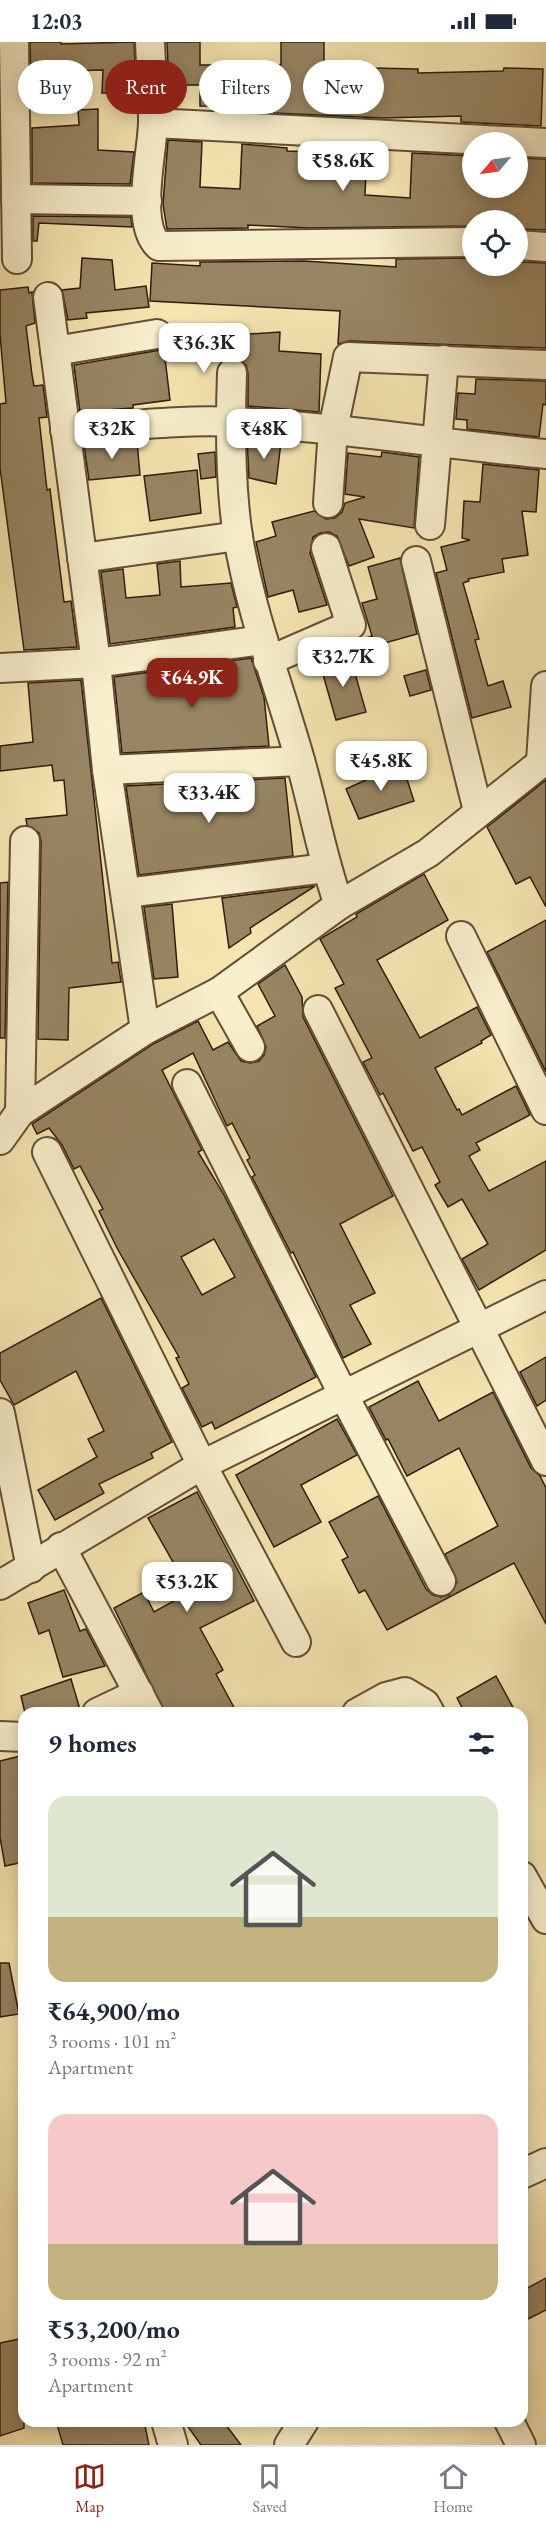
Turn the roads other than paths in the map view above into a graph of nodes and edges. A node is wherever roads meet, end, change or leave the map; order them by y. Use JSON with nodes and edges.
{"nodes":[{"id":1,"x":14,"y":42,"type":"edge"},
{"id":2,"x":150,"y":42,"type":"edge"},
{"id":3,"x":153,"y":123,"type":"junction"},
{"id":4,"x":546,"y":143,"type":"edge"},
{"id":5,"x":16,"y":199,"type":"junction"},
{"id":6,"x":147,"y":201,"type":"junction"},
{"id":7,"x":462,"y":242,"type":"edge"},
{"id":8,"x":528,"y":246,"type":"edge"},
{"id":9,"x":546,"y":247,"type":"edge"},
{"id":10,"x":17,"y":260,"type":"dead end"},
{"id":11,"x":48,"y":297,"type":"dead end"},
{"id":12,"x":157,"y":334,"type":"dead end"},
{"id":13,"x":55,"y":351,"type":"junction"},
{"id":14,"x":444,"y":360,"type":"junction"},
{"id":15,"x":546,"y":364,"type":"edge"},
{"id":16,"x":232,"y":373,"type":"dead end"},
{"id":17,"x":230,"y":422,"type":"junction"},
{"id":18,"x":333,"y":429,"type":"junction"},
{"id":19,"x":65,"y":430,"type":"junction"},
{"id":20,"x":435,"y":444,"type":"junction"},
{"id":21,"x":546,"y":454,"type":"edge"},
{"id":22,"x":328,"y":503,"type":"dead end"},
{"id":23,"x":430,"y":525,"type":"dead end"},
{"id":24,"x":238,"y":536,"type":"junction"},
{"id":25,"x":327,"y":548,"type":"dead end"},
{"id":26,"x":82,"y":558,"type":"junction"},
{"id":27,"x":416,"y":561,"type":"dead end"},
{"id":28,"x":265,"y":650,"type":"junction"},
{"id":29,"x":96,"y":663,"type":"junction"},
{"id":30,"x":0,"y":668,"type":"edge"},
{"id":31,"x":546,"y":686,"type":"edge"},
{"id":32,"x":544,"y":760,"type":"edge"},
{"id":33,"x":300,"y":761,"type":"junction"},
{"id":34,"x":107,"y":770,"type":"junction"},
{"id":35,"x":478,"y":811,"type":"junction"},
{"id":36,"x":25,"y":841,"type":"dead end"},
{"id":37,"x":326,"y":868,"type":"junction"},
{"id":38,"x":126,"y":893,"type":"junction"},
{"id":39,"x":339,"y":905,"type":"junction"},
{"id":40,"x":461,"y":936,"type":"dead end"},
{"id":41,"x":219,"y":992,"type":"junction"},
{"id":42,"x":318,"y":1010,"type":"dead end"},
{"id":43,"x":144,"y":1030,"type":"junction"},
{"id":44,"x":250,"y":1047,"type":"dead end"},
{"id":45,"x":187,"y":1083,"type":"dead end"},
{"id":46,"x":546,"y":1110,"type":"edge"},
{"id":47,"x":20,"y":1112,"type":"junction"},
{"id":48,"x":0,"y":1140,"type":"edge"},
{"id":49,"x":47,"y":1152,"type":"dead end"},
{"id":50,"x":546,"y":1295,"type":"edge"},
{"id":51,"x":480,"y":1329,"type":"junction"},
{"id":52,"x":343,"y":1394,"type":"junction"},
{"id":53,"x":0,"y":1413,"type":"edge"},
{"id":54,"x":546,"y":1461,"type":"edge"},
{"id":55,"x":202,"y":1465,"type":"junction"},
{"id":56,"x":61,"y":1547,"type":"junction"},
{"id":57,"x":31,"y":1568,"type":"junction"},
{"id":58,"x":441,"y":1581,"type":"dead end"},
{"id":59,"x":0,"y":1585,"type":"edge"},
{"id":60,"x":296,"y":1642,"type":"dead end"},
{"id":61,"x":144,"y":1703,"type":"edge"},
{"id":62,"x":125,"y":1707,"type":"edge"},
{"id":63,"x":368,"y":1707,"type":"edge"},
{"id":64,"x":427,"y":1707,"type":"edge"},
{"id":65,"x":0,"y":1737,"type":"edge"},
{"id":66,"x":18,"y":1737,"type":"edge"},
{"id":67,"x":528,"y":1887,"type":"edge"},
{"id":68,"x":546,"y":1919,"type":"edge"},
{"id":69,"x":546,"y":2163,"type":"edge"},
{"id":70,"x":528,"y":2171,"type":"edge"},
{"id":71,"x":168,"y":2427,"type":"edge"},
{"id":72,"x":300,"y":2427,"type":"edge"},
{"id":73,"x":512,"y":2427,"type":"edge"},
{"id":74,"x":173,"y":2445,"type":"edge"},
{"id":75,"x":289,"y":2445,"type":"edge"},
{"id":76,"x":521,"y":2445,"type":"edge"}],
"edges":[{"from":1,"to":5,"type":"street"},
{"from":2,"to":3,"type":"street"},
{"from":3,"to":4,"type":"street"},
{"from":3,"to":6,"type":"street"},
{"from":5,"to":6,"type":"street"},
{"from":5,"to":10,"type":"street"},
{"from":6,"to":7,"type":"street"},
{"from":8,"to":9,"type":"street"},
{"from":11,"to":13,"type":"street"},
{"from":12,"to":13,"type":"street"},
{"from":13,"to":19,"type":"street"},
{"from":14,"to":15,"type":"street"},
{"from":14,"to":18,"type":"street"},
{"from":14,"to":20,"type":"street"},
{"from":16,"to":17,"type":"street"},
{"from":17,"to":18,"type":"street"},
{"from":17,"to":19,"type":"street"},
{"from":17,"to":24,"type":"street"},
{"from":18,"to":20,"type":"street"},
{"from":18,"to":22,"type":"street"},
{"from":19,"to":26,"type":"street"},
{"from":20,"to":21,"type":"street"},
{"from":20,"to":23,"type":"street"},
{"from":24,"to":26,"type":"street"},
{"from":24,"to":28,"type":"street"},
{"from":25,"to":28,"type":"street"},
{"from":26,"to":29,"type":"street"},
{"from":27,"to":35,"type":"street"},
{"from":28,"to":29,"type":"street"},
{"from":28,"to":33,"type":"street"},
{"from":29,"to":30,"type":"street"},
{"from":29,"to":34,"type":"street"},
{"from":31,"to":32,"type":"street"},
{"from":32,"to":35,"type":"street"},
{"from":33,"to":34,"type":"street"},
{"from":33,"to":37,"type":"street"},
{"from":34,"to":38,"type":"street"},
{"from":35,"to":39,"type":"street"},
{"from":36,"to":47,"type":"street"},
{"from":37,"to":38,"type":"street"},
{"from":37,"to":39,"type":"street"},
{"from":38,"to":43,"type":"street"},
{"from":39,"to":41,"type":"street"},
{"from":40,"to":46,"type":"street"},
{"from":41,"to":43,"type":"street"},
{"from":41,"to":44,"type":"street"},
{"from":42,"to":51,"type":"street"},
{"from":43,"to":47,"type":"street"},
{"from":45,"to":52,"type":"street"},
{"from":47,"to":48,"type":"street"},
{"from":49,"to":55,"type":"street"},
{"from":50,"to":51,"type":"street"},
{"from":51,"to":52,"type":"street"},
{"from":51,"to":54,"type":"street"},
{"from":52,"to":55,"type":"street"},
{"from":52,"to":58,"type":"street"},
{"from":53,"to":57,"type":"street"},
{"from":55,"to":56,"type":"street"},
{"from":55,"to":60,"type":"street"},
{"from":56,"to":57,"type":"street"},
{"from":56,"to":61,"type":"street"},
{"from":57,"to":59,"type":"street"},
{"from":61,"to":62,"type":"street"},
{"from":63,"to":64,"type":"street"},
{"from":65,"to":66,"type":"street"},
{"from":67,"to":68,"type":"street"},
{"from":69,"to":70,"type":"street"},
{"from":71,"to":74,"type":"street"},
{"from":72,"to":75,"type":"street"},
{"from":73,"to":76,"type":"street"}]}
